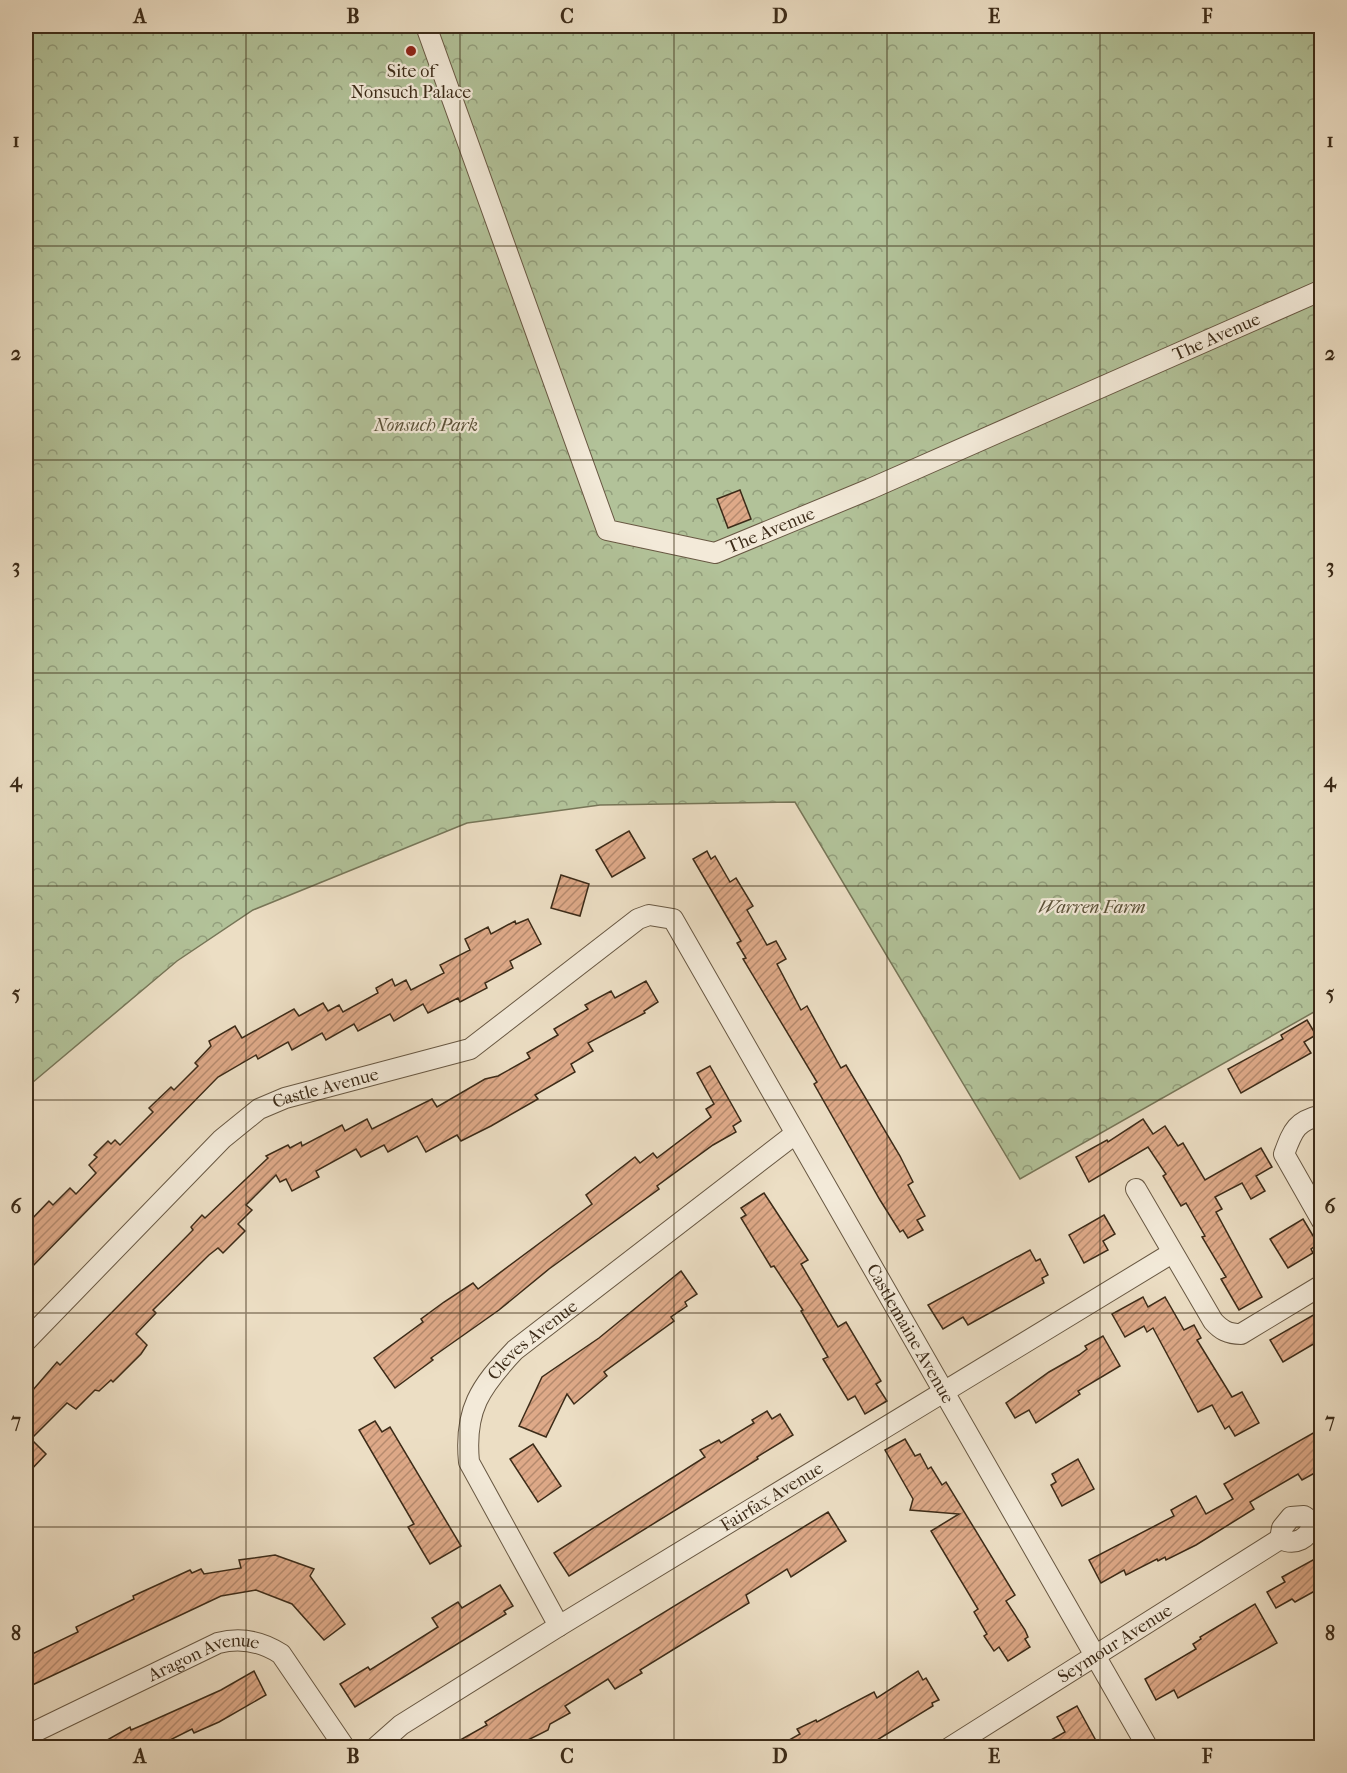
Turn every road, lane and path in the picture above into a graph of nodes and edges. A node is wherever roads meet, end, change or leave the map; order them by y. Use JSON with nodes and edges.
{"nodes":[{"id":1,"x":426,"y":26,"type":"edge"},
{"id":2,"x":1322,"y":291,"type":"edge"},
{"id":3,"x":673,"y":919,"type":"joint"},
{"id":4,"x":1322,"y":1115,"type":"edge"},
{"id":5,"x":795,"y":1134,"type":"junction"},
{"id":6,"x":1136,"y":1189,"type":"dead end"},
{"id":7,"x":1322,"y":1221,"type":"edge"},
{"id":8,"x":1172,"y":1253,"type":"junction"},
{"id":9,"x":1322,"y":1285,"type":"edge"},
{"id":10,"x":26,"y":1341,"type":"edge"},
{"id":11,"x":942,"y":1391,"type":"junction"},
{"id":12,"x":1318,"y":1521,"type":"edge"},
{"id":13,"x":559,"y":1626,"type":"junction"},
{"id":14,"x":1096,"y":1655,"type":"junction"},
{"id":15,"x":26,"y":1736,"type":"edge"},
{"id":16,"x":345,"y":1748,"type":"edge"},
{"id":17,"x":375,"y":1748,"type":"edge"},
{"id":18,"x":949,"y":1748,"type":"edge"},
{"id":19,"x":1148,"y":1748,"type":"edge"}],
"edges":[{"from":1,"to":2,"type":"street","name":"The Avenue"},
{"from":3,"to":5,"type":"street","name":"Castlemaine Avenue"},
{"from":3,"to":10,"type":"street","name":"Castle Avenue"},
{"from":4,"to":7,"type":"street"},
{"from":5,"to":11,"type":"street","name":"Castlemaine Avenue"},
{"from":5,"to":13,"type":"street","name":"Cleves Avenue"},
{"from":6,"to":8,"type":"street"},
{"from":8,"to":9,"type":"street"},
{"from":8,"to":11,"type":"street","name":"Fairfax Avenue"},
{"from":11,"to":13,"type":"street","name":"Fairfax Avenue"},
{"from":11,"to":14,"type":"street","name":"Castlemaine Avenue"},
{"from":12,"to":14,"type":"street","name":"Seymour Avenue"},
{"from":13,"to":17,"type":"street","name":"Fairfax Avenue"},
{"from":14,"to":18,"type":"street","name":"Seymour Avenue"},
{"from":14,"to":19,"type":"street","name":"Castlemaine Avenue"},
{"from":15,"to":16,"type":"street","name":"Aragon Avenue"}]}
